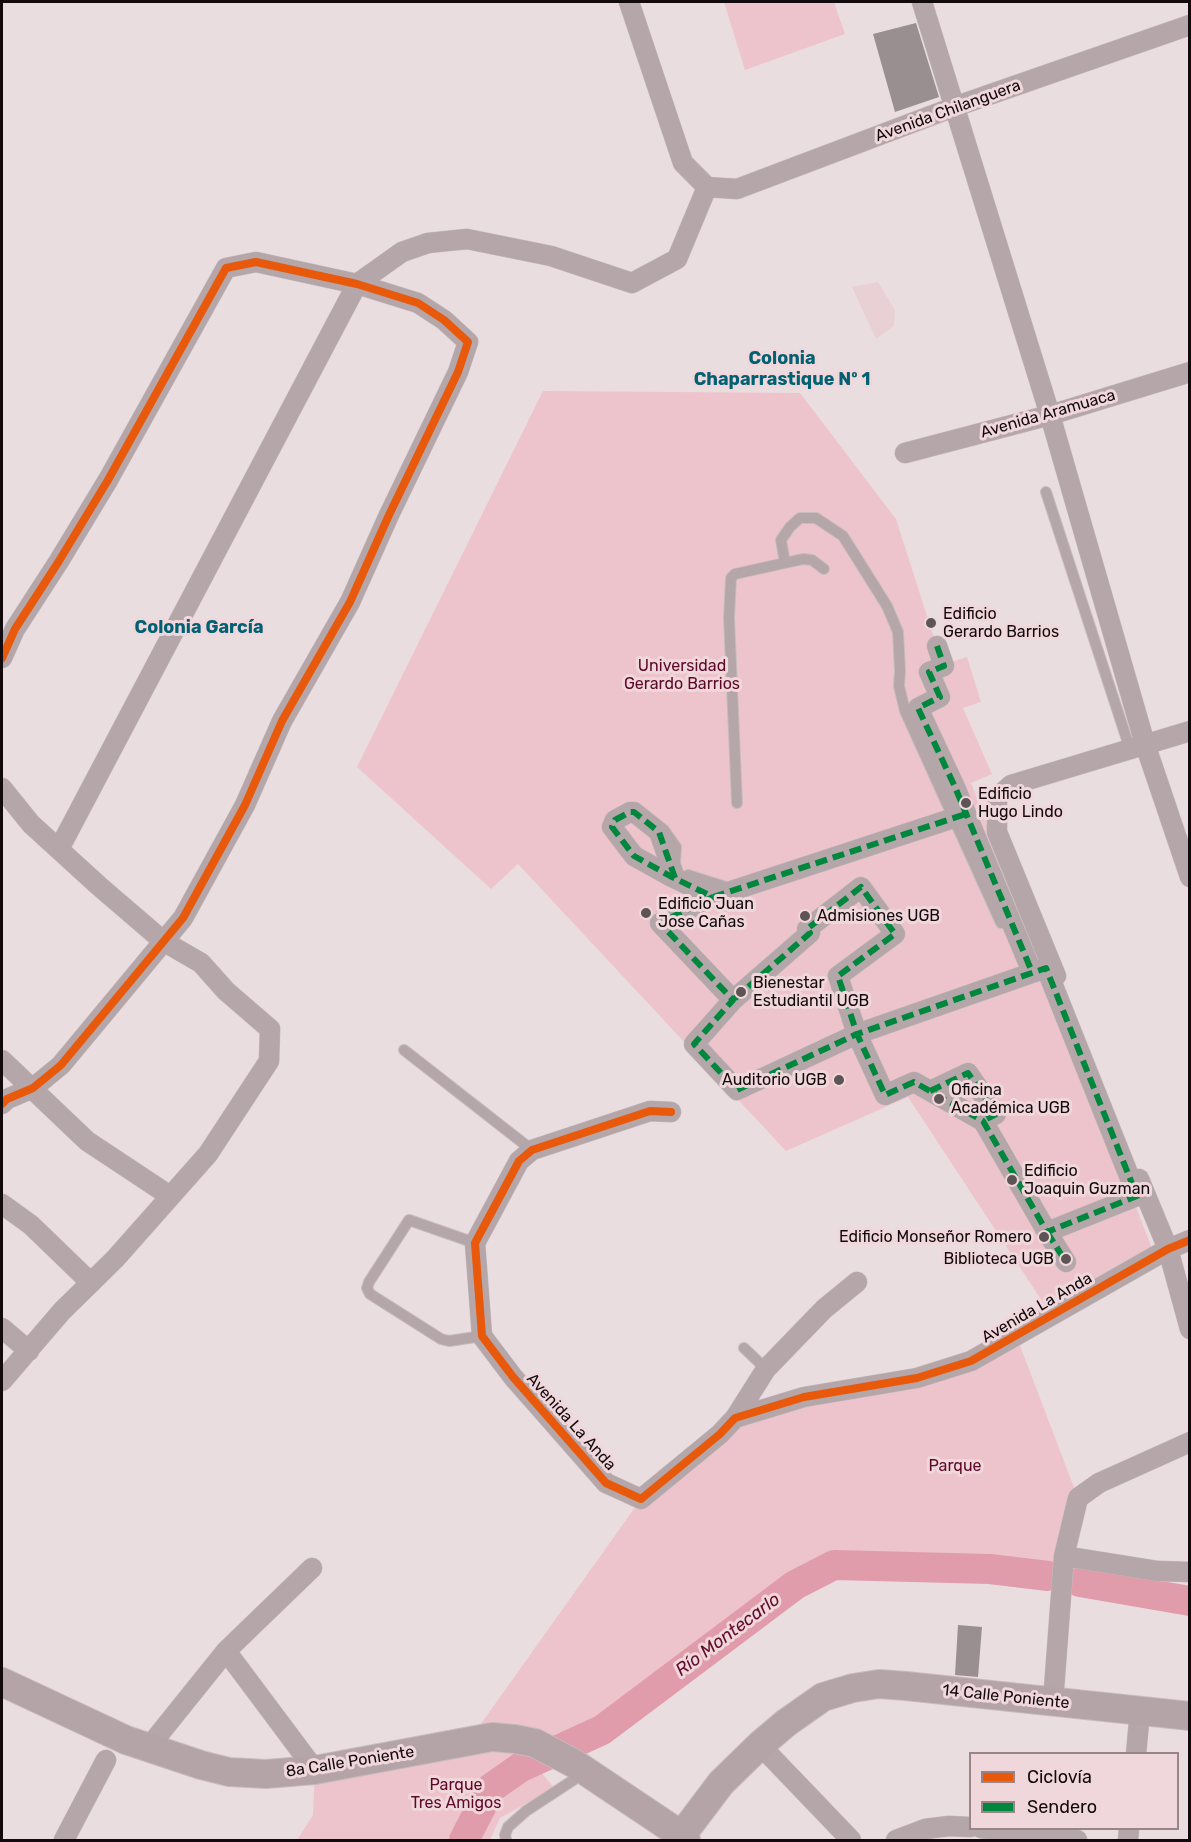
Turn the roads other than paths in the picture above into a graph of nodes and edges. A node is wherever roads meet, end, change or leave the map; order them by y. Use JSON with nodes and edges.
{"nodes":[{"id":1,"x":629,"y":2,"type":"edge"},
{"id":2,"x":922,"y":2,"type":"edge"},
{"id":3,"x":1190,"y":25,"type":"edge"},
{"id":4,"x":954,"y":107,"type":"junction"},
{"id":5,"x":707,"y":187,"type":"junction"},
{"id":6,"x":357,"y":284,"type":"junction"},
{"id":7,"x":1190,"y":372,"type":"edge"},
{"id":8,"x":1050,"y":415,"type":"junction"},
{"id":9,"x":905,"y":453,"type":"dead end"},
{"id":10,"x":1046,"y":492,"type":"dead end"},
{"id":11,"x":785,"y":563,"type":"junction"},
{"id":12,"x":824,"y":569,"type":"dead end"},
{"id":13,"x":936,"y":646,"type":"dead end"},
{"id":14,"x":2,"y":658,"type":"edge"},
{"id":15,"x":1190,"y":731,"type":"edge"},
{"id":16,"x":1138,"y":747,"type":"junction"},
{"id":17,"x":2,"y":788,"type":"edge"},
{"id":18,"x":737,"y":803,"type":"dead end"},
{"id":19,"x":957,"y":814,"type":"junction"},
{"id":20,"x":59,"y":849,"type":"junction"},
{"id":21,"x":674,"y":873,"type":"junction"},
{"id":22,"x":1190,"y":877,"type":"edge"},
{"id":23,"x":713,"y":897,"type":"junction"},
{"id":24,"x":163,"y":941,"type":"junction"},
{"id":25,"x":1045,"y":951,"type":"junction"},
{"id":26,"x":1024,"y":973,"type":"junction"},
{"id":27,"x":733,"y":1000,"type":"junction"},
{"id":28,"x":858,"y":1034,"type":"junction"},
{"id":29,"x":404,"y":1050,"type":"dead end"},
{"id":30,"x":2,"y":1059,"type":"edge"},
{"id":31,"x":33,"y":1088,"type":"junction"},
{"id":32,"x":930,"y":1091,"type":"junction"},
{"id":33,"x":2,"y":1104,"type":"edge"},
{"id":34,"x":671,"y":1112,"type":"dead end"},
{"id":35,"x":983,"y":1121,"type":"junction"},
{"id":36,"x":532,"y":1150,"type":"junction"},
{"id":37,"x":170,"y":1196,"type":"junction"},
{"id":38,"x":2,"y":1204,"type":"edge"},
{"id":39,"x":1047,"y":1232,"type":"junction"},
{"id":40,"x":1190,"y":1240,"type":"edge"},
{"id":41,"x":475,"y":1243,"type":"junction"},
{"id":42,"x":1167,"y":1249,"type":"junction"},
{"id":43,"x":1066,"y":1262,"type":"dead end"},
{"id":44,"x":857,"y":1282,"type":"dead end"},
{"id":45,"x":91,"y":1283,"type":"junction"},
{"id":46,"x":2,"y":1328,"type":"edge"},
{"id":47,"x":1190,"y":1329,"type":"edge"},
{"id":48,"x":482,"y":1336,"type":"junction"},
{"id":49,"x":744,"y":1348,"type":"dead end"},
{"id":50,"x":29,"y":1351,"type":"junction"},
{"id":51,"x":766,"y":1369,"type":"junction"},
{"id":52,"x":2,"y":1381,"type":"edge"},
{"id":53,"x":735,"y":1418,"type":"junction"},
{"id":54,"x":1190,"y":1442,"type":"edge"},
{"id":55,"x":1064,"y":1556,"type":"junction"},
{"id":56,"x":312,"y":1568,"type":"dead end"},
{"id":57,"x":1190,"y":1572,"type":"edge"},
{"id":58,"x":226,"y":1652,"type":"junction"},
{"id":59,"x":2,"y":1682,"type":"edge"},
{"id":60,"x":1053,"y":1702,"type":"junction"},
{"id":61,"x":1140,"y":1711,"type":"junction"},
{"id":62,"x":1190,"y":1716,"type":"edge"},
{"id":63,"x":760,"y":1745,"type":"junction"},
{"id":64,"x":148,"y":1748,"type":"junction"},
{"id":65,"x":1136,"y":1752,"type":"edge"},
{"id":66,"x":106,"y":1760,"type":"dead end"},
{"id":67,"x":581,"y":1768,"type":"junction"},
{"id":68,"x":315,"y":1770,"type":"junction"},
{"id":69,"x":969,"y":1827,"type":"edge"},
{"id":70,"x":997,"y":1830,"type":"edge"},
{"id":71,"x":682,"y":1839,"type":"edge"},
{"id":72,"x":64,"y":1840,"type":"edge"},
{"id":73,"x":506,"y":1840,"type":"edge"},
{"id":74,"x":851,"y":1840,"type":"edge"},
{"id":75,"x":896,"y":1840,"type":"edge"},
{"id":76,"x":1077,"y":1840,"type":"edge"}],
"edges":[{"from":1,"to":5,"type":"street"},
{"from":2,"to":4,"type":"street"},
{"from":3,"to":4,"type":"street","name":"Avenida Chilanguera"},
{"from":4,"to":5,"type":"street","name":"Avenida Chilanguera"},
{"from":4,"to":8,"type":"street"},
{"from":5,"to":6,"type":"street"},
{"from":6,"to":14,"type":"street"},
{"from":6,"to":20,"type":"street"},
{"from":6,"to":24,"type":"street"},
{"from":7,"to":8,"type":"street","name":"Avenida Aramuaca"},
{"from":8,"to":9,"type":"street","name":"Avenida Aramuaca"},
{"from":8,"to":16,"type":"street"},
{"from":10,"to":16,"type":"lane"},
{"from":11,"to":12,"type":"lane"},
{"from":11,"to":18,"type":"lane"},
{"from":11,"to":19,"type":"lane"},
{"from":13,"to":19,"type":"street"},
{"from":15,"to":16,"type":"street"},
{"from":16,"to":22,"type":"street"},
{"from":16,"to":25,"type":"street"},
{"from":17,"to":20,"type":"street"},
{"from":19,"to":21,"type":"lane"},
{"from":19,"to":23,"type":"street"},
{"from":19,"to":26,"type":"street"},
{"from":20,"to":24,"type":"street"},
{"from":21,"to":21,"type":"street"},
{"from":21,"to":23,"type":"street"},
{"from":23,"to":27,"type":"street"},
{"from":24,"to":31,"type":"street"},
{"from":24,"to":37,"type":"street"},
{"from":25,"to":26,"type":"lane"},
{"from":25,"to":42,"type":"street"},
{"from":26,"to":28,"type":"street"},
{"from":26,"to":39,"type":"street"},
{"from":27,"to":28,"type":"street"},
{"from":27,"to":28,"type":"street"},
{"from":28,"to":32,"type":"street"},
{"from":29,"to":36,"type":"lane"},
{"from":30,"to":31,"type":"street"},
{"from":31,"to":33,"type":"street"},
{"from":31,"to":37,"type":"street"},
{"from":32,"to":35,"type":"street"},
{"from":32,"to":35,"type":"street"},
{"from":34,"to":36,"type":"street"},
{"from":35,"to":39,"type":"street"},
{"from":36,"to":41,"type":"street"},
{"from":37,"to":45,"type":"street"},
{"from":38,"to":45,"type":"street"},
{"from":39,"to":43,"type":"street"},
{"from":40,"to":42,"type":"street","name":"Avenida La Anda"},
{"from":41,"to":48,"type":"street"},
{"from":41,"to":48,"type":"lane"},
{"from":42,"to":47,"type":"street"},
{"from":42,"to":53,"type":"street","name":"Avenida La Anda"},
{"from":44,"to":51,"type":"street"},
{"from":45,"to":50,"type":"street"},
{"from":46,"to":50,"type":"street"},
{"from":48,"to":53,"type":"street","name":"Avenida La Anda"},
{"from":49,"to":51,"type":"lane"},
{"from":50,"to":52,"type":"street"},
{"from":51,"to":53,"type":"street"},
{"from":54,"to":55,"type":"street"},
{"from":55,"to":57,"type":"street"},
{"from":55,"to":60,"type":"street"},
{"from":56,"to":58,"type":"street"},
{"from":58,"to":64,"type":"street"},
{"from":58,"to":68,"type":"street"},
{"from":59,"to":64,"type":"street","name":"8a Calle Poniente"},
{"from":60,"to":61,"type":"street","name":"14 Calle Poniente"},
{"from":60,"to":63,"type":"street","name":"14 Calle Poniente"},
{"from":61,"to":62,"type":"street","name":"14 Calle Poniente"},
{"from":61,"to":65,"type":"street"},
{"from":63,"to":71,"type":"street","name":"14 Calle Poniente"},
{"from":63,"to":74,"type":"street"},
{"from":64,"to":68,"type":"street","name":"8a Calle Poniente"},
{"from":66,"to":72,"type":"street"},
{"from":67,"to":68,"type":"street","name":"8a Calle Poniente"},
{"from":67,"to":71,"type":"street","name":"8a Calle Poniente"},
{"from":67,"to":73,"type":"lane"},
{"from":69,"to":75,"type":"street"},
{"from":70,"to":76,"type":"street"}]}
